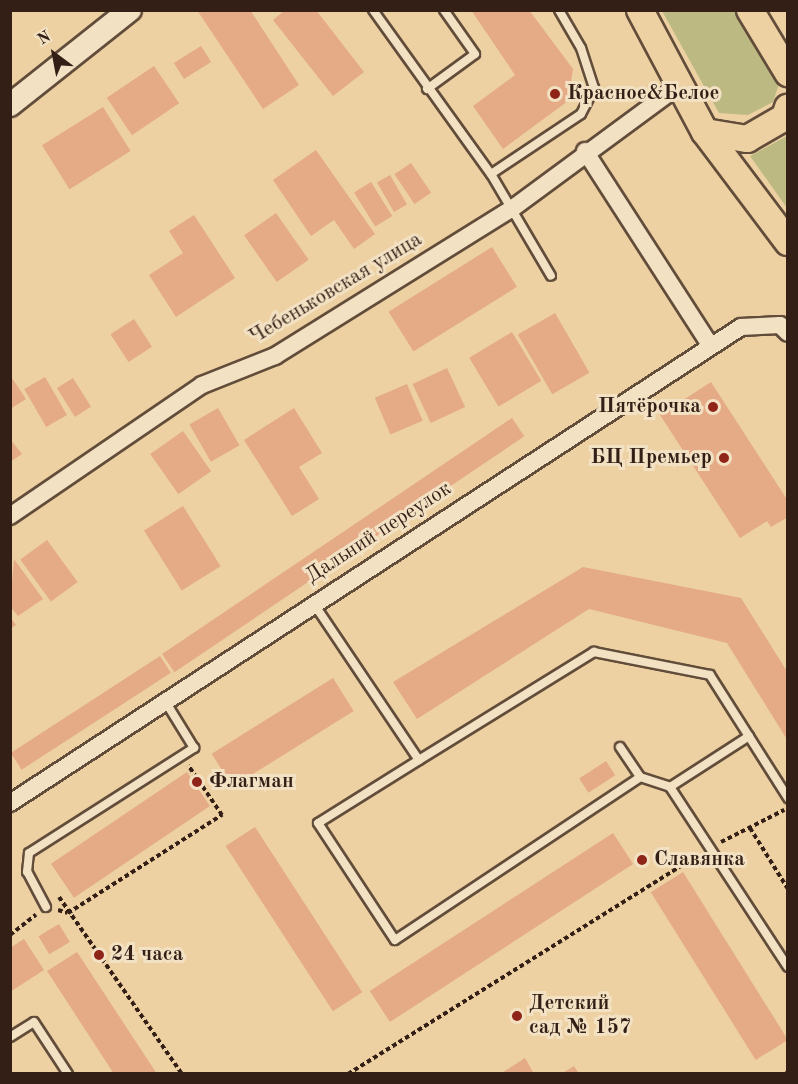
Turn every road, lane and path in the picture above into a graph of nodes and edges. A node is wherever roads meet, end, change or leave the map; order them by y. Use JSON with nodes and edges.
{"nodes":[{"id":1,"x":130,"y":10,"type":"edge"},
{"id":2,"x":373,"y":10,"type":"edge"},
{"id":3,"x":444,"y":10,"type":"edge"},
{"id":4,"x":559,"y":10,"type":"edge"},
{"id":5,"x":640,"y":10,"type":"edge"},
{"id":6,"x":750,"y":10,"type":"edge"},
{"id":7,"x":788,"y":73,"type":"edge"},
{"id":8,"x":677,"y":87,"type":"junction"},
{"id":9,"x":427,"y":89,"type":"junction"},
{"id":10,"x":10,"y":105,"type":"edge"},
{"id":11,"x":788,"y":107,"type":"edge"},
{"id":12,"x":705,"y":132,"type":"junction"},
{"id":13,"x":585,"y":151,"type":"junction"},
{"id":14,"x":491,"y":174,"type":"junction"},
{"id":15,"x":513,"y":208,"type":"junction"},
{"id":16,"x":788,"y":242,"type":"edge"},
{"id":17,"x":551,"y":276,"type":"dead end"},
{"id":18,"x":784,"y":329,"type":"edge"},
{"id":19,"x":710,"y":345,"type":"junction"},
{"id":20,"x":10,"y":516,"type":"edge"},
{"id":21,"x":313,"y":603,"type":"junction"},
{"id":22,"x":165,"y":701,"type":"junction"},
{"id":23,"x":749,"y":736,"type":"junction"},
{"id":24,"x":620,"y":747,"type":"dead end"},
{"id":25,"x":419,"y":760,"type":"junction"},
{"id":26,"x":177,"y":770,"type":"dead end"},
{"id":27,"x":640,"y":777,"type":"junction"},
{"id":28,"x":670,"y":787,"type":"junction"},
{"id":29,"x":788,"y":798,"type":"edge"},
{"id":30,"x":10,"y":802,"type":"edge"},
{"id":31,"x":788,"y":809,"type":"edge"},
{"id":32,"x":750,"y":828,"type":"junction"},
{"id":33,"x":710,"y":848,"type":"junction"},
{"id":34,"x":52,"y":886,"type":"dead end"},
{"id":35,"x":788,"y":889,"type":"edge"},
{"id":36,"x":46,"y":907,"type":"dead end"},
{"id":37,"x":68,"y":913,"type":"junction"},
{"id":38,"x":788,"y":967,"type":"edge"},
{"id":39,"x":10,"y":1037,"type":"edge"},
{"id":40,"x":68,"y":1074,"type":"edge"},
{"id":41,"x":182,"y":1074,"type":"edge"},
{"id":42,"x":348,"y":1074,"type":"edge"}],
"edges":[{"from":1,"to":10,"type":"main road"},
{"from":2,"to":9,"type":"lane"},
{"from":3,"to":9,"type":"lane"},
{"from":4,"to":14,"type":"lane"},
{"from":5,"to":8,"type":"main road"},
{"from":6,"to":7,"type":"main road"},
{"from":8,"to":12,"type":"main road"},
{"from":8,"to":13,"type":"street","name":"Чебеньковская улица"},
{"from":9,"to":14,"type":"lane"},
{"from":11,"to":12,"type":"main road"},
{"from":12,"to":16,"type":"main road"},
{"from":13,"to":15,"type":"street","name":"Чебеньковская улица"},
{"from":13,"to":19,"type":"street"},
{"from":14,"to":15,"type":"lane"},
{"from":15,"to":17,"type":"lane"},
{"from":15,"to":20,"type":"street","name":"Чебеньковская улица"},
{"from":18,"to":19,"type":"street","name":"Дальний переулок"},
{"from":19,"to":21,"type":"street","name":"Дальний переулок"},
{"from":21,"to":22,"type":"street","name":"Дальний переулок"},
{"from":21,"to":25,"type":"lane"},
{"from":22,"to":30,"type":"street","name":"Дальний переулок"},
{"from":22,"to":36,"type":"lane"},
{"from":23,"to":25,"type":"lane"},
{"from":23,"to":28,"type":"lane"},
{"from":23,"to":29,"type":"lane"},
{"from":24,"to":27,"type":"lane"},
{"from":25,"to":27,"type":"lane"},
{"from":26,"to":37,"type":"path"},
{"from":27,"to":28,"type":"lane"},
{"from":28,"to":33,"type":"lane"},
{"from":31,"to":32,"type":"path"},
{"from":32,"to":33,"type":"path"},
{"from":32,"to":35,"type":"path"},
{"from":33,"to":38,"type":"lane"},
{"from":33,"to":42,"type":"path"},
{"from":34,"to":37,"type":"path"},
{"from":37,"to":41,"type":"path"},
{"from":39,"to":40,"type":"lane"}]}
